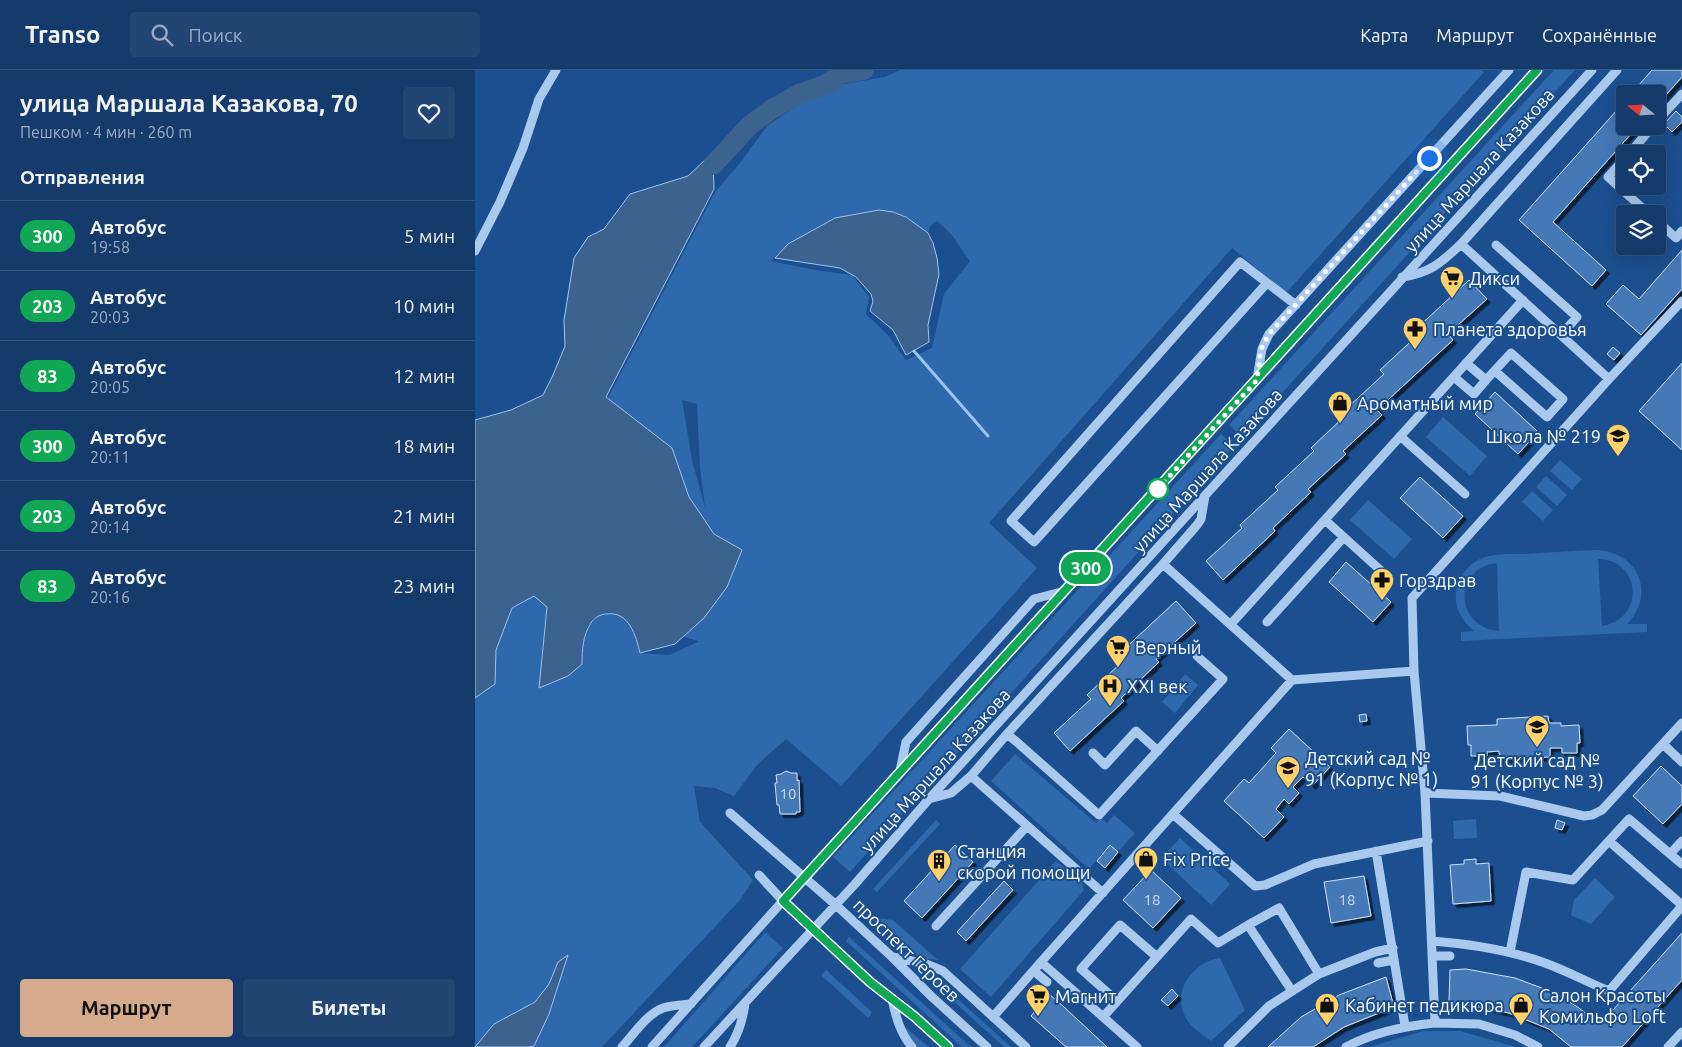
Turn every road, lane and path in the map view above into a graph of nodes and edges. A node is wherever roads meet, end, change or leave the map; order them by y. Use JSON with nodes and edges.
{"nodes":[{"id":1,"x":556,"y":70,"type":"edge"},
{"id":2,"x":1509,"y":70,"type":"edge"},
{"id":3,"x":1537,"y":70,"type":"edge"},
{"id":4,"x":1592,"y":70,"type":"edge"},
{"id":5,"x":1617,"y":70,"type":"edge"},
{"id":6,"x":1682,"y":94,"type":"edge"},
{"id":7,"x":1666,"y":111,"type":"edge"},
{"id":8,"x":1645,"y":135,"type":"edge"},
{"id":9,"x":1637,"y":145,"type":"edge"},
{"id":10,"x":1616,"y":168,"type":"edge"},
{"id":11,"x":1616,"y":184,"type":"edge"},
{"id":12,"x":1628,"y":195,"type":"edge"},
{"id":13,"x":1639,"y":205,"type":"edge"},
{"id":14,"x":1666,"y":229,"type":"edge"},
{"id":15,"x":1682,"y":231,"type":"edge"},
{"id":16,"x":1461,"y":244,"type":"junction"},
{"id":17,"x":1497,"y":245,"type":"dead end"},
{"id":18,"x":475,"y":251,"type":"edge"},
{"id":19,"x":1402,"y":278,"type":"junction"},
{"id":20,"x":1267,"y":283,"type":"junction"},
{"id":21,"x":1523,"y":300,"type":"junction"},
{"id":22,"x":1682,"y":301,"type":"edge"},
{"id":23,"x":1296,"y":305,"type":"junction"},
{"id":24,"x":1561,"y":335,"type":"junction"},
{"id":25,"x":1466,"y":363,"type":"junction"},
{"id":26,"x":1495,"y":371,"type":"junction"},
{"id":27,"x":1454,"y":376,"type":"junction"},
{"id":28,"x":1609,"y":379,"type":"junction"},
{"id":29,"x":1257,"y":380,"type":"junction"},
{"id":30,"x":1486,"y":380,"type":"junction"},
{"id":31,"x":1400,"y":436,"type":"junction"},
{"id":32,"x":1465,"y":494,"type":"dead end"},
{"id":33,"x":1205,"y":496,"type":"junction"},
{"id":34,"x":1325,"y":520,"type":"junction"},
{"id":35,"x":1344,"y":537,"type":"junction"},
{"id":36,"x":1163,"y":564,"type":"junction"},
{"id":37,"x":1389,"y":578,"type":"dead end"},
{"id":38,"x":1065,"y":591,"type":"junction"},
{"id":39,"x":1267,"y":622,"type":"dead end"},
{"id":40,"x":1231,"y":624,"type":"junction"},
{"id":41,"x":1197,"y":656,"type":"dead end"},
{"id":42,"x":1414,"y":671,"type":"junction"},
{"id":43,"x":1292,"y":680,"type":"junction"},
{"id":44,"x":1682,"y":723,"type":"edge"},
{"id":45,"x":1007,"y":734,"type":"junction"},
{"id":46,"x":1663,"y":744,"type":"junction"},
{"id":47,"x":1158,"y":751,"type":"junction"},
{"id":48,"x":1093,"y":753,"type":"dead end"},
{"id":49,"x":1682,"y":762,"type":"edge"},
{"id":50,"x":899,"y":773,"type":"junction"},
{"id":51,"x":971,"y":776,"type":"junction"},
{"id":52,"x":1425,"y":793,"type":"junction"},
{"id":53,"x":929,"y":799,"type":"junction"},
{"id":54,"x":730,"y":813,"type":"dead end"},
{"id":55,"x":1173,"y":814,"type":"junction"},
{"id":56,"x":1027,"y":826,"type":"junction"},
{"id":57,"x":1428,"y":841,"type":"junction"},
{"id":58,"x":1609,"y":841,"type":"junction"},
{"id":59,"x":1682,"y":841,"type":"edge"},
{"id":60,"x":1377,"y":851,"type":"junction"},
{"id":61,"x":1670,"y":854,"type":"junction"},
{"id":62,"x":1682,"y":864,"type":"edge"},
{"id":63,"x":759,"y":874,"type":"dead end"},
{"id":64,"x":803,"y":878,"type":"junction"},
{"id":65,"x":1103,"y":894,"type":"junction"},
{"id":66,"x":783,"y":901,"type":"junction"},
{"id":67,"x":836,"y":905,"type":"junction"},
{"id":68,"x":1682,"y":906,"type":"edge"},
{"id":69,"x":1248,"y":925,"type":"junction"},
{"id":70,"x":936,"y":926,"type":"dead end"},
{"id":71,"x":813,"y":930,"type":"junction"},
{"id":72,"x":1433,"y":941,"type":"junction"},
{"id":73,"x":1393,"y":948,"type":"junction"},
{"id":74,"x":1510,"y":952,"type":"junction"},
{"id":75,"x":1433,"y":956,"type":"junction"},
{"id":76,"x":1450,"y":956,"type":"dead end"},
{"id":77,"x":892,"y":957,"type":"junction"},
{"id":78,"x":1157,"y":957,"type":"junction"},
{"id":79,"x":1394,"y":960,"type":"junction"},
{"id":80,"x":1041,"y":962,"type":"junction"},
{"id":81,"x":1378,"y":963,"type":"dead end"},
{"id":82,"x":1034,"y":971,"type":"junction"},
{"id":83,"x":1319,"y":974,"type":"junction"},
{"id":84,"x":1047,"y":982,"type":"dead end"},
{"id":85,"x":1292,"y":991,"type":"junction"},
{"id":86,"x":892,"y":999,"type":"junction"},
{"id":87,"x":1117,"y":1001,"type":"junction"},
{"id":88,"x":745,"y":1002,"type":"junction"},
{"id":89,"x":691,"y":1004,"type":"junction"},
{"id":90,"x":993,"y":1017,"type":"junction"},
{"id":91,"x":1103,"y":1017,"type":"junction"},
{"id":92,"x":1435,"y":1023,"type":"junction"},
{"id":93,"x":1405,"y":1026,"type":"junction"},
{"id":94,"x":1682,"y":1032,"type":"edge"},
{"id":95,"x":622,"y":1047,"type":"edge"},
{"id":96,"x":652,"y":1047,"type":"edge"},
{"id":97,"x":704,"y":1047,"type":"edge"},
{"id":98,"x":730,"y":1047,"type":"edge"},
{"id":99,"x":912,"y":1047,"type":"edge"},
{"id":100,"x":947,"y":1047,"type":"edge"},
{"id":101,"x":987,"y":1047,"type":"edge"},
{"id":102,"x":1026,"y":1047,"type":"edge"},
{"id":103,"x":1137,"y":1047,"type":"edge"},
{"id":104,"x":1228,"y":1047,"type":"edge"},
{"id":105,"x":1347,"y":1047,"type":"edge"},
{"id":106,"x":1537,"y":1047,"type":"edge"},
{"id":107,"x":1668,"y":1047,"type":"edge"}],
"edges":[{"from":1,"to":18,"type":"street"},
{"from":2,"to":23,"type":"street"},
{"from":3,"to":29,"type":"street","name":"улица Маршала Казакова"},
{"from":4,"to":19,"type":"street","name":"улица Маршала Казакова"},
{"from":5,"to":16,"type":"street"},
{"from":6,"to":7,"type":"street"},
{"from":8,"to":9,"type":"street"},
{"from":10,"to":11,"type":"street"},
{"from":12,"to":13,"type":"street"},
{"from":14,"to":15,"type":"street"},
{"from":16,"to":19,"type":"street"},
{"from":16,"to":21,"type":"street"},
{"from":17,"to":24,"type":"street"},
{"from":19,"to":33,"type":"street","name":"улица Маршала Казакова"},
{"from":20,"to":20,"type":"street"},
{"from":20,"to":23,"type":"street"},
{"from":21,"to":24,"type":"street"},
{"from":21,"to":25,"type":"street"},
{"from":22,"to":28,"type":"street"},
{"from":23,"to":29,"type":"street"},
{"from":24,"to":28,"type":"street"},
{"from":25,"to":27,"type":"street"},
{"from":25,"to":30,"type":"street"},
{"from":26,"to":26,"type":"street"},
{"from":26,"to":30,"type":"street"},
{"from":27,"to":30,"type":"street"},
{"from":27,"to":31,"type":"street"},
{"from":28,"to":42,"type":"street"},
{"from":29,"to":38,"type":"street","name":"улица Маршала Казакова"},
{"from":31,"to":32,"type":"street"},
{"from":31,"to":34,"type":"street"},
{"from":33,"to":36,"type":"street"},
{"from":33,"to":53,"type":"street","name":"улица Маршала Казакова"},
{"from":34,"to":35,"type":"street"},
{"from":34,"to":40,"type":"street"},
{"from":35,"to":37,"type":"street"},
{"from":35,"to":39,"type":"street"},
{"from":36,"to":40,"type":"street"},
{"from":36,"to":45,"type":"street"},
{"from":38,"to":50,"type":"street","name":"улица Маршала Казакова"},
{"from":38,"to":50,"type":"street"},
{"from":40,"to":43,"type":"street"},
{"from":41,"to":47,"type":"street"},
{"from":42,"to":43,"type":"street"},
{"from":42,"to":52,"type":"street"},
{"from":43,"to":55,"type":"street"},
{"from":44,"to":46,"type":"street"},
{"from":45,"to":47,"type":"street"},
{"from":45,"to":51,"type":"street"},
{"from":46,"to":49,"type":"street"},
{"from":46,"to":52,"type":"street"},
{"from":47,"to":48,"type":"street"},
{"from":50,"to":64,"type":"street","name":"улица Маршала Казакова"},
{"from":51,"to":53,"type":"street"},
{"from":51,"to":56,"type":"street"},
{"from":52,"to":57,"type":"street"},
{"from":53,"to":67,"type":"street","name":"улица Маршала Казакова"},
{"from":54,"to":64,"type":"street","name":"проспект Героев"},
{"from":55,"to":60,"type":"street"},
{"from":55,"to":65,"type":"street"},
{"from":56,"to":65,"type":"street"},
{"from":56,"to":70,"type":"street"},
{"from":57,"to":60,"type":"street"},
{"from":57,"to":72,"type":"street"},
{"from":58,"to":61,"type":"street"},
{"from":58,"to":68,"type":"street"},
{"from":58,"to":74,"type":"street"},
{"from":59,"to":61,"type":"street"},
{"from":60,"to":73,"type":"street"},
{"from":61,"to":62,"type":"street"},
{"from":63,"to":66,"type":"street"},
{"from":64,"to":66,"type":"street","name":"улица Маршала Казакова"},
{"from":64,"to":67,"type":"street","name":"проспект Героев"},
{"from":65,"to":80,"type":"street"},
{"from":66,"to":71,"type":"street"},
{"from":66,"to":89,"type":"street","name":"улица Маршала Казакова"},
{"from":67,"to":71,"type":"street","name":"улица Маршала Казакова"},
{"from":67,"to":77,"type":"street","name":"проспект Героев"},
{"from":68,"to":74,"type":"street"},
{"from":69,"to":78,"type":"street"},
{"from":69,"to":83,"type":"street"},
{"from":69,"to":85,"type":"street"},
{"from":71,"to":86,"type":"street"},
{"from":71,"to":88,"type":"street","name":"улица Маршала Казакова"},
{"from":72,"to":74,"type":"street"},
{"from":72,"to":75,"type":"street"},
{"from":73,"to":79,"type":"street"},
{"from":73,"to":83,"type":"street"},
{"from":75,"to":76,"type":"street"},
{"from":75,"to":92,"type":"street"},
{"from":77,"to":90,"type":"street"},
{"from":77,"to":101,"type":"street","name":"проспект Героев"},
{"from":78,"to":87,"type":"street"},
{"from":78,"to":87,"type":"street"},
{"from":79,"to":81,"type":"street"},
{"from":79,"to":93,"type":"street"},
{"from":80,"to":82,"type":"street"},
{"from":80,"to":91,"type":"street"},
{"from":82,"to":84,"type":"street"},
{"from":82,"to":90,"type":"street"},
{"from":83,"to":85,"type":"street"},
{"from":85,"to":104,"type":"street"},
{"from":86,"to":99,"type":"street"},
{"from":86,"to":100,"type":"street"},
{"from":87,"to":91,"type":"street"},
{"from":88,"to":97,"type":"street","name":"улица Маршала Казакова"},
{"from":88,"to":98,"type":"street"},
{"from":89,"to":95,"type":"street"},
{"from":89,"to":96,"type":"street","name":"улица Маршала Казакова"},
{"from":90,"to":102,"type":"street"},
{"from":91,"to":103,"type":"street"},
{"from":92,"to":93,"type":"street"},
{"from":92,"to":106,"type":"street"},
{"from":93,"to":105,"type":"street"},
{"from":94,"to":107,"type":"street"}]}
